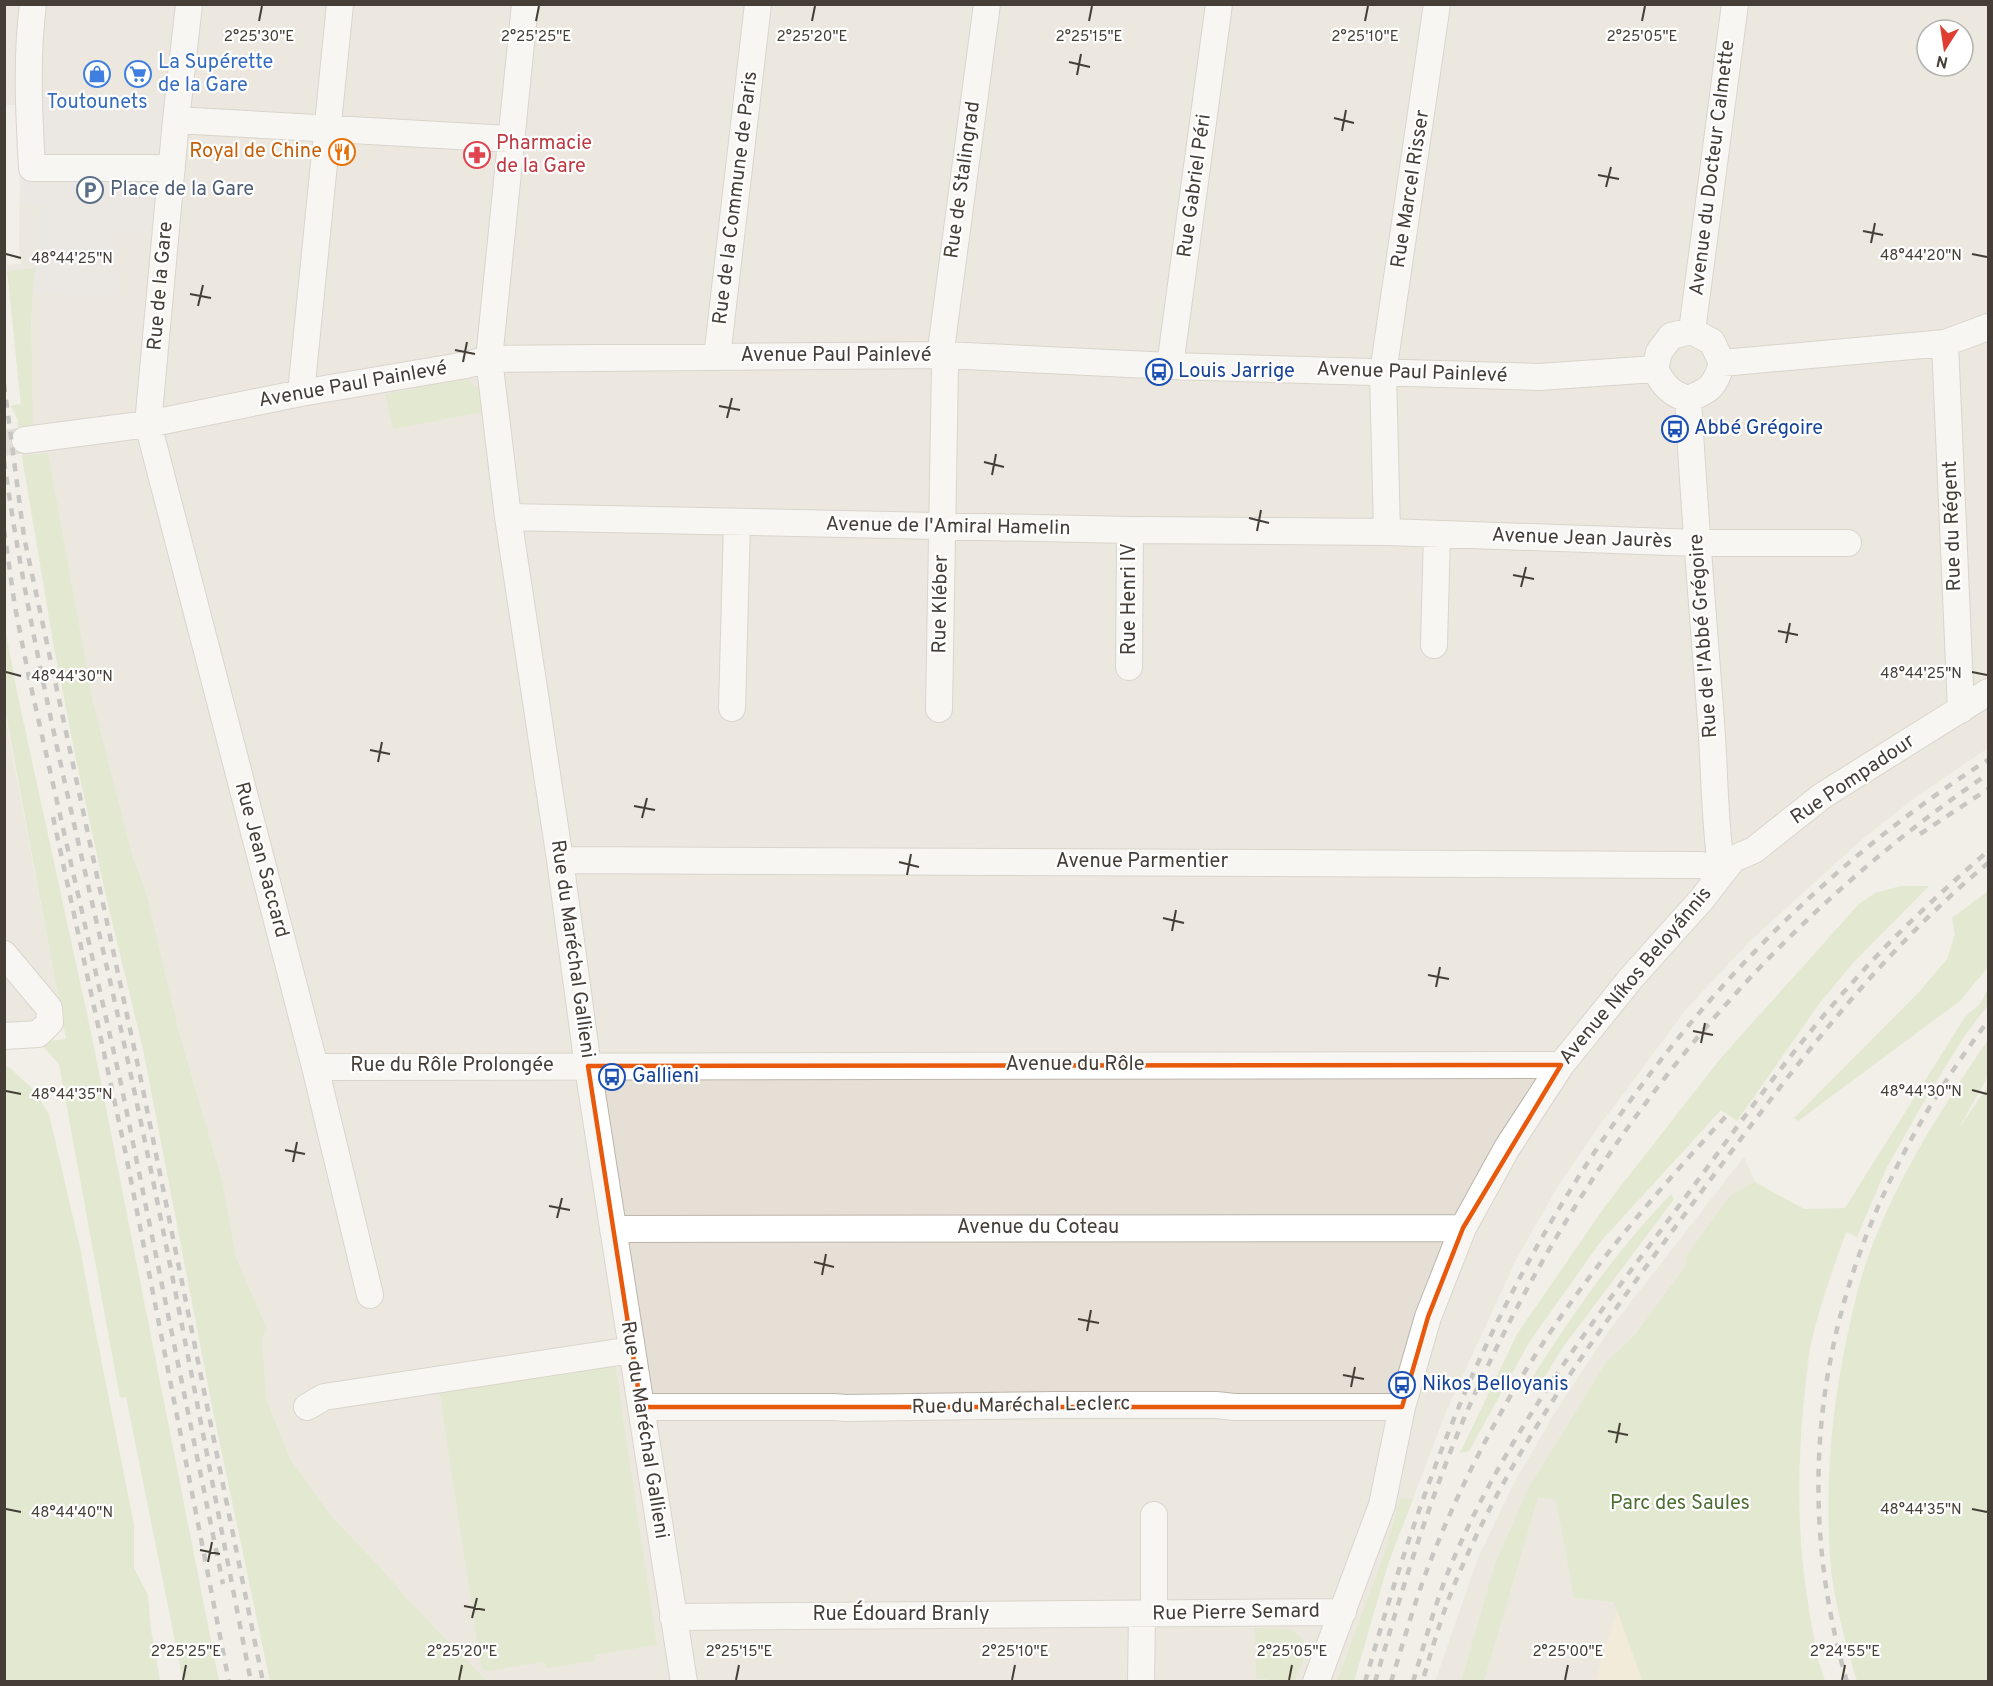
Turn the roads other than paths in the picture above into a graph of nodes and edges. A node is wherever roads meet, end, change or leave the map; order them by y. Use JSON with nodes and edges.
{"nodes":[{"id":1,"x":33,"y":4,"type":"edge"},
{"id":2,"x":189,"y":4,"type":"edge"},
{"id":3,"x":340,"y":4,"type":"edge"},
{"id":4,"x":525,"y":4,"type":"edge"},
{"id":5,"x":758,"y":4,"type":"edge"},
{"id":6,"x":987,"y":4,"type":"edge"},
{"id":7,"x":1219,"y":4,"type":"edge"},
{"id":8,"x":1437,"y":4,"type":"edge"},
{"id":9,"x":1735,"y":4,"type":"edge"},
{"id":10,"x":176,"y":120,"type":"junction"},
{"id":11,"x":327,"y":129,"type":"junction"},
{"id":12,"x":510,"y":139,"type":"junction"},
{"id":13,"x":172,"y":168,"type":"junction"},
{"id":14,"x":1989,"y":327,"type":"edge"},
{"id":15,"x":1692,"y":331,"type":"junction"},
{"id":16,"x":1945,"y":343,"type":"junction"},
{"id":17,"x":945,"y":355,"type":"junction"},
{"id":18,"x":717,"y":357,"type":"junction"},
{"id":19,"x":489,"y":359,"type":"junction"},
{"id":20,"x":1722,"y":363,"type":"junction"},
{"id":21,"x":1170,"y":366,"type":"junction"},
{"id":22,"x":1654,"y":369,"type":"junction"},
{"id":23,"x":1383,"y":373,"type":"junction"},
{"id":24,"x":301,"y":393,"type":"junction"},
{"id":25,"x":1688,"y":399,"type":"junction"},
{"id":26,"x":148,"y":424,"type":"junction"},
{"id":27,"x":25,"y":440,"type":"tunnel mouth"},
{"id":28,"x":508,"y":517,"type":"junction"},
{"id":29,"x":737,"y":522,"type":"junction"},
{"id":30,"x":942,"y":527,"type":"junction"},
{"id":31,"x":1130,"y":530,"type":"junction"},
{"id":32,"x":1387,"y":532,"type":"junction"},
{"id":33,"x":1437,"y":534,"type":"junction"},
{"id":34,"x":1696,"y":543,"type":"junction"},
{"id":35,"x":1848,"y":543,"type":"dead end"},
{"id":36,"x":1434,"y":645,"type":"dead end"},
{"id":37,"x":1129,"y":667,"type":"dead end"},
{"id":38,"x":1989,"y":692,"type":"edge"},
{"id":39,"x":732,"y":708,"type":"dead end"},
{"id":40,"x":939,"y":709,"type":"dead end"},
{"id":41,"x":1960,"y":710,"type":"junction"},
{"id":42,"x":560,"y":860,"type":"junction"},
{"id":43,"x":1722,"y":872,"type":"junction"},
{"id":44,"x":4,"y":954,"type":"edge"},
{"id":45,"x":4,"y":1036,"type":"edge"},
{"id":46,"x":1561,"y":1065,"type":"junction"},
{"id":47,"x":588,"y":1066,"type":"junction"},
{"id":48,"x":315,"y":1067,"type":"junction"},
{"id":49,"x":1463,"y":1228,"type":"junction"},
{"id":50,"x":613,"y":1229,"type":"junction"},
{"id":51,"x":370,"y":1296,"type":"dead end"},
{"id":52,"x":632,"y":1350,"type":"junction"},
{"id":53,"x":307,"y":1407,"type":"dead end"},
{"id":54,"x":641,"y":1407,"type":"junction"},
{"id":55,"x":1402,"y":1407,"type":"junction"},
{"id":56,"x":1154,"y":1515,"type":"dead end"},
{"id":57,"x":1343,"y":1612,"type":"junction"},
{"id":58,"x":1142,"y":1614,"type":"junction"},
{"id":59,"x":673,"y":1617,"type":"junction"},
{"id":60,"x":684,"y":1682,"type":"edge"},
{"id":61,"x":1141,"y":1682,"type":"edge"},
{"id":62,"x":1316,"y":1682,"type":"edge"}],
"edges":[{"from":1,"to":13,"type":"street"},
{"from":2,"to":10,"type":"street","name":"Rue de la Gare"},
{"from":3,"to":11,"type":"street"},
{"from":4,"to":12,"type":"street","name":"Rue du Maréchal Gallieni"},
{"from":5,"to":18,"type":"street","name":"Rue de la Commune de Paris"},
{"from":6,"to":17,"type":"street","name":"Rue de Stalingrad"},
{"from":7,"to":21,"type":"street","name":"Rue Gabriel Péri"},
{"from":8,"to":23,"type":"street","name":"Rue Marcel Risser"},
{"from":9,"to":15,"type":"street","name":"Avenue du Docteur Calmette"},
{"from":10,"to":11,"type":"street"},
{"from":10,"to":13,"type":"street","name":"Rue de la Gare"},
{"from":11,"to":12,"type":"street"},
{"from":11,"to":24,"type":"street"},
{"from":12,"to":19,"type":"street","name":"Rue du Maréchal Gallieni"},
{"from":13,"to":26,"type":"street","name":"Rue de la Gare"},
{"from":14,"to":16,"type":"street"},
{"from":15,"to":20,"type":"street"},
{"from":15,"to":22,"type":"street"},
{"from":16,"to":20,"type":"street"},
{"from":16,"to":41,"type":"street","name":"Rue du Régent"},
{"from":17,"to":18,"type":"street","name":"Avenue Paul Painlevé"},
{"from":17,"to":21,"type":"street","name":"Avenue Paul Painlevé"},
{"from":17,"to":30,"type":"street","name":"Rue Kléber"},
{"from":18,"to":19,"type":"street","name":"Avenue Paul Painlevé"},
{"from":19,"to":24,"type":"street","name":"Avenue Paul Painlevé"},
{"from":19,"to":28,"type":"street","name":"Rue du Maréchal Gallieni"},
{"from":20,"to":25,"type":"street"},
{"from":21,"to":23,"type":"street","name":"Avenue Paul Painlevé"},
{"from":22,"to":23,"type":"street","name":"Avenue Paul Painlevé"},
{"from":22,"to":25,"type":"street"},
{"from":23,"to":32,"type":"street","name":"Rue Marcel Risser"},
{"from":24,"to":26,"type":"street","name":"Avenue Paul Painlevé"},
{"from":25,"to":34,"type":"street","name":"Rue de l'Abbé Grégoire"},
{"from":26,"to":27,"type":"street","name":"Avenue Paul Painlevé"},
{"from":26,"to":48,"type":"street","name":"Rue Jean Saccard"},
{"from":28,"to":29,"type":"street","name":"Avenue de l'Amiral Hamelin"},
{"from":28,"to":42,"type":"street","name":"Rue du Maréchal Gallieni"},
{"from":29,"to":30,"type":"street","name":"Avenue de l'Amiral Hamelin"},
{"from":29,"to":39,"type":"street"},
{"from":30,"to":31,"type":"street","name":"Avenue de l'Amiral Hamelin"},
{"from":30,"to":40,"type":"street","name":"Rue Kléber"},
{"from":31,"to":32,"type":"street","name":"Avenue de l'Amiral Hamelin"},
{"from":31,"to":37,"type":"street","name":"Rue Henri IV"},
{"from":32,"to":33,"type":"street","name":"Avenue Jean Jaurès"},
{"from":33,"to":34,"type":"street","name":"Avenue Jean Jaurès"},
{"from":33,"to":36,"type":"street"},
{"from":34,"to":35,"type":"street","name":"Avenue Jean Jaurès"},
{"from":34,"to":43,"type":"street","name":"Rue de l'Abbé Grégoire"},
{"from":38,"to":41,"type":"street","name":"Rue Pompadour"},
{"from":41,"to":43,"type":"street","name":"Rue Pompadour"},
{"from":42,"to":43,"type":"street","name":"Avenue Parmentier"},
{"from":42,"to":47,"type":"street","name":"Rue du Maréchal Gallieni"},
{"from":43,"to":46,"type":"street","name":"Avenue Níkos Beloyánnis"},
{"from":44,"to":45,"type":"street"},
{"from":46,"to":47,"type":"street","name":"Avenue du Rôle"},
{"from":46,"to":49,"type":"street","name":"Avenue Níkos Beloyánnis"},
{"from":47,"to":48,"type":"street","name":"Rue du Rôle Prolongée"},
{"from":47,"to":50,"type":"street","name":"Rue du Maréchal Gallieni"},
{"from":48,"to":51,"type":"street","name":"Rue Jean Saccard"},
{"from":49,"to":50,"type":"street","name":"Avenue du Coteau"},
{"from":49,"to":55,"type":"street","name":"Avenue Níkos Beloyánnis"},
{"from":50,"to":52,"type":"street","name":"Rue du Maréchal Gallieni"},
{"from":52,"to":53,"type":"street"},
{"from":52,"to":54,"type":"street","name":"Rue du Maréchal Gallieni"},
{"from":54,"to":55,"type":"street","name":"Rue du Maréchal Leclerc"},
{"from":54,"to":59,"type":"street","name":"Rue du Maréchal Gallieni"},
{"from":55,"to":57,"type":"street","name":"Rue Pierre Semard"},
{"from":56,"to":58,"type":"street"},
{"from":57,"to":58,"type":"street","name":"Rue Pierre Semard"},
{"from":57,"to":62,"type":"street","name":"Rue Pierre Semard"},
{"from":58,"to":59,"type":"street","name":"Rue Édouard Branly"},
{"from":58,"to":61,"type":"street"},
{"from":59,"to":60,"type":"street","name":"Rue du Maréchal Gallieni"}]}
